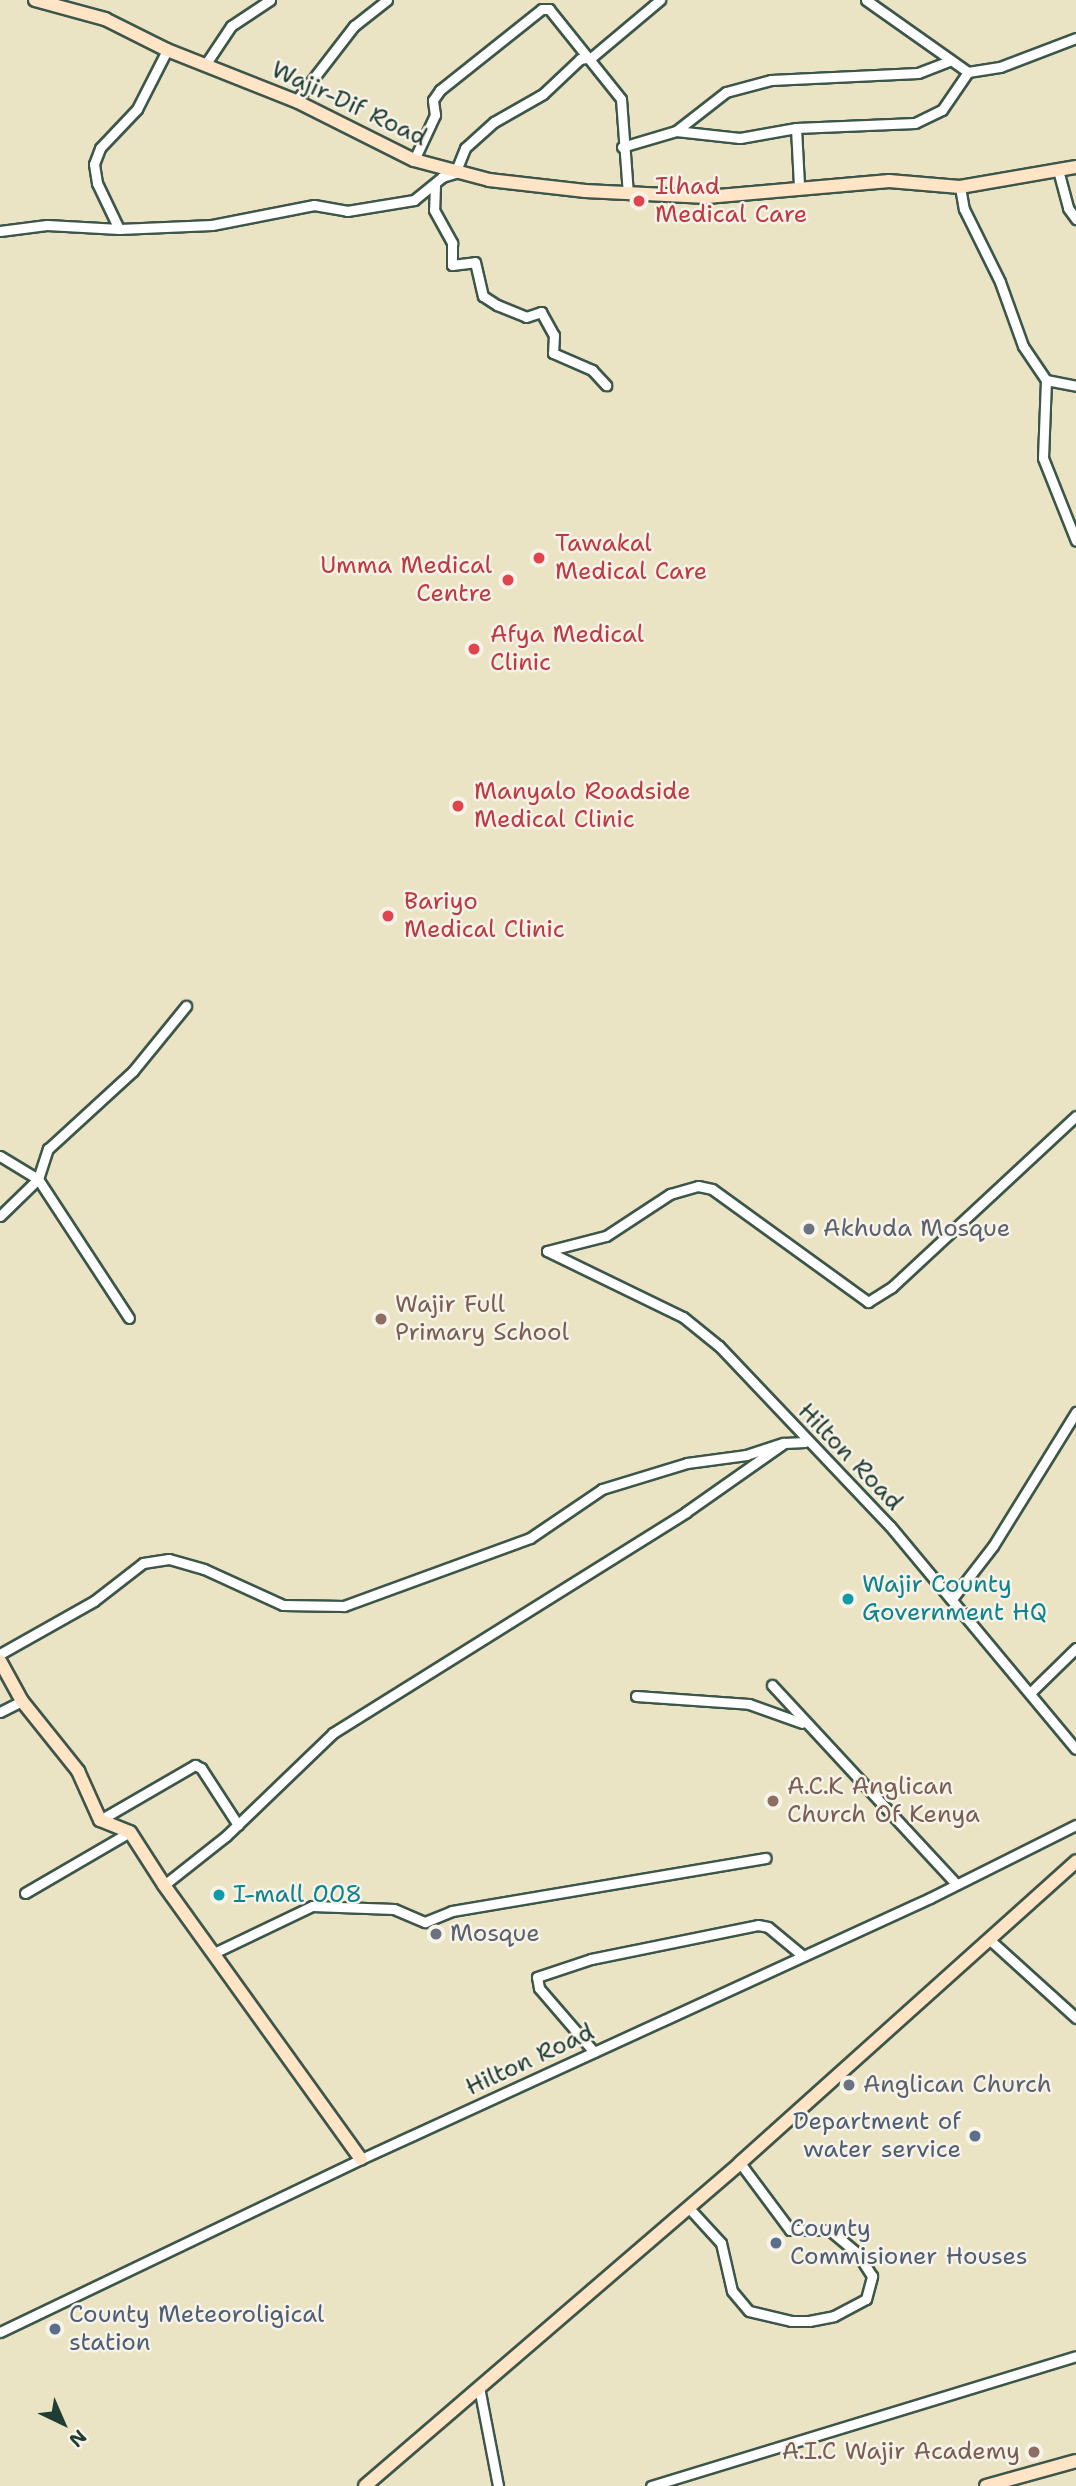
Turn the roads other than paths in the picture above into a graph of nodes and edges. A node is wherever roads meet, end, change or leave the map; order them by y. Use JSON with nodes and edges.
{"nodes":[{"id":1,"x":35,"y":0,"type":"edge"},
{"id":2,"x":270,"y":0,"type":"edge"},
{"id":3,"x":387,"y":0,"type":"edge"},
{"id":4,"x":660,"y":0,"type":"edge"},
{"id":5,"x":866,"y":0,"type":"edge"},
{"id":6,"x":1076,"y":38,"type":"edge"},
{"id":7,"x":167,"y":50,"type":"junction"},
{"id":8,"x":592,"y":57,"type":"junction"},
{"id":9,"x":949,"y":61,"type":"junction"},
{"id":10,"x":207,"y":62,"type":"junction"},
{"id":11,"x":968,"y":72,"type":"junction"},
{"id":12,"x":296,"y":101,"type":"junction"},
{"id":13,"x":796,"y":128,"type":"junction"},
{"id":14,"x":676,"y":131,"type":"junction"},
{"id":15,"x":622,"y":147,"type":"junction"},
{"id":16,"x":414,"y":160,"type":"junction"},
{"id":17,"x":1076,"y":167,"type":"edge"},
{"id":18,"x":1058,"y":170,"type":"junction"},
{"id":19,"x":455,"y":173,"type":"junction"},
{"id":20,"x":435,"y":185,"type":"junction"},
{"id":21,"x":799,"y":186,"type":"junction"},
{"id":22,"x":960,"y":187,"type":"junction"},
{"id":23,"x":628,"y":194,"type":"junction"},
{"id":24,"x":1076,"y":219,"type":"edge"},
{"id":25,"x":119,"y":229,"type":"junction"},
{"id":26,"x":0,"y":231,"type":"edge"},
{"id":27,"x":1046,"y":380,"type":"junction"},
{"id":28,"x":607,"y":385,"type":"dead end"},
{"id":29,"x":1076,"y":386,"type":"edge"},
{"id":30,"x":1076,"y":541,"type":"edge"},
{"id":31,"x":186,"y":1006,"type":"dead end"},
{"id":32,"x":1076,"y":1116,"type":"edge"},
{"id":33,"x":0,"y":1156,"type":"edge"},
{"id":34,"x":38,"y":1178,"type":"junction"},
{"id":35,"x":0,"y":1216,"type":"edge"},
{"id":36,"x":129,"y":1318,"type":"dead end"},
{"id":37,"x":1076,"y":1412,"type":"edge"},
{"id":38,"x":805,"y":1442,"type":"junction"},
{"id":39,"x":783,"y":1443,"type":"junction"},
{"id":40,"x":952,"y":1599,"type":"junction"},
{"id":41,"x":1076,"y":1648,"type":"edge"},
{"id":42,"x":0,"y":1654,"type":"edge"},
{"id":43,"x":0,"y":1661,"type":"edge"},
{"id":44,"x":772,"y":1685,"type":"dead end"},
{"id":45,"x":1031,"y":1692,"type":"junction"},
{"id":46,"x":636,"y":1696,"type":"dead end"},
{"id":47,"x":22,"y":1701,"type":"junction"},
{"id":48,"x":0,"y":1712,"type":"edge"},
{"id":49,"x":812,"y":1730,"type":"junction"},
{"id":50,"x":1076,"y":1749,"type":"edge"},
{"id":51,"x":100,"y":1821,"type":"junction"},
{"id":52,"x":238,"y":1825,"type":"junction"},
{"id":53,"x":1076,"y":1825,"type":"edge"},
{"id":54,"x":131,"y":1832,"type":"junction"},
{"id":55,"x":766,"y":1858,"type":"dead end"},
{"id":56,"x":1074,"y":1866,"type":"edge"},
{"id":57,"x":956,"y":1884,"type":"junction"},
{"id":58,"x":164,"y":1885,"type":"junction"},
{"id":59,"x":25,"y":1893,"type":"dead end"},
{"id":60,"x":990,"y":1940,"type":"junction"},
{"id":61,"x":216,"y":1952,"type":"junction"},
{"id":62,"x":803,"y":1956,"type":"junction"},
{"id":63,"x":1076,"y":2018,"type":"edge"},
{"id":64,"x":594,"y":2052,"type":"junction"},
{"id":65,"x":361,"y":2159,"type":"junction"},
{"id":66,"x":740,"y":2163,"type":"junction"},
{"id":67,"x":688,"y":2207,"type":"junction"},
{"id":68,"x":1,"y":2330,"type":"edge"},
{"id":69,"x":1076,"y":2356,"type":"edge"},
{"id":70,"x":479,"y":2388,"type":"junction"},
{"id":71,"x":1076,"y":2461,"type":"edge"},
{"id":72,"x":365,"y":2486,"type":"edge"},
{"id":73,"x":498,"y":2486,"type":"edge"},
{"id":74,"x":651,"y":2486,"type":"edge"},
{"id":75,"x":986,"y":2486,"type":"edge"}],
"edges":[{"from":1,"to":7,"type":"street","name":"Wajir-Dif Road"},
{"from":2,"to":10,"type":"street"},
{"from":3,"to":12,"type":"street"},
{"from":4,"to":8,"type":"street"},
{"from":5,"to":9,"type":"street"},
{"from":6,"to":11,"type":"street"},
{"from":7,"to":10,"type":"street","name":"Wajir-Dif Road"},
{"from":7,"to":25,"type":"street"},
{"from":8,"to":15,"type":"street"},
{"from":8,"to":16,"type":"street"},
{"from":8,"to":19,"type":"street"},
{"from":9,"to":11,"type":"street"},
{"from":9,"to":14,"type":"street"},
{"from":10,"to":12,"type":"street","name":"Wajir-Dif Road"},
{"from":11,"to":13,"type":"street"},
{"from":12,"to":16,"type":"street","name":"Wajir-Dif Road"},
{"from":13,"to":14,"type":"street"},
{"from":13,"to":21,"type":"street"},
{"from":14,"to":15,"type":"street"},
{"from":15,"to":23,"type":"street"},
{"from":16,"to":19,"type":"street","name":"Wajir-Dif Road"},
{"from":17,"to":18,"type":"street","name":"Wajir-Dif Road"},
{"from":18,"to":22,"type":"street","name":"Wajir-Dif Road"},
{"from":18,"to":24,"type":"street"},
{"from":19,"to":20,"type":"street"},
{"from":19,"to":23,"type":"street","name":"Wajir-Dif Road"},
{"from":20,"to":25,"type":"street"},
{"from":20,"to":28,"type":"street"},
{"from":21,"to":22,"type":"street","name":"Wajir-Dif Road"},
{"from":21,"to":23,"type":"street","name":"Wajir-Dif Road"},
{"from":22,"to":27,"type":"street"},
{"from":25,"to":26,"type":"street"},
{"from":27,"to":29,"type":"street"},
{"from":27,"to":30,"type":"street"},
{"from":31,"to":34,"type":"street"},
{"from":32,"to":38,"type":"street","name":"Hilton Road"},
{"from":33,"to":34,"type":"street"},
{"from":34,"to":35,"type":"street"},
{"from":34,"to":36,"type":"street"},
{"from":37,"to":40,"type":"street"},
{"from":38,"to":39,"type":"street"},
{"from":38,"to":40,"type":"street","name":"Hilton Road"},
{"from":39,"to":42,"type":"street"},
{"from":39,"to":52,"type":"street"},
{"from":40,"to":45,"type":"street","name":"Hilton Road"},
{"from":41,"to":45,"type":"street"},
{"from":43,"to":47,"type":"street"},
{"from":44,"to":49,"type":"street"},
{"from":45,"to":50,"type":"street","name":"Hilton Road"},
{"from":46,"to":49,"type":"street"},
{"from":47,"to":48,"type":"street"},
{"from":47,"to":51,"type":"street"},
{"from":49,"to":57,"type":"street"},
{"from":51,"to":52,"type":"street"},
{"from":51,"to":54,"type":"street"},
{"from":52,"to":58,"type":"street"},
{"from":53,"to":57,"type":"street","name":"Hilton Road"},
{"from":54,"to":58,"type":"street"},
{"from":54,"to":59,"type":"street"},
{"from":55,"to":61,"type":"street"},
{"from":56,"to":60,"type":"street"},
{"from":57,"to":62,"type":"street","name":"Hilton Road"},
{"from":58,"to":61,"type":"street"},
{"from":60,"to":63,"type":"street"},
{"from":60,"to":66,"type":"street"},
{"from":61,"to":65,"type":"street"},
{"from":62,"to":64,"type":"street","name":"Hilton Road"},
{"from":62,"to":64,"type":"street"},
{"from":64,"to":65,"type":"street","name":"Hilton Road"},
{"from":65,"to":68,"type":"street","name":"Hilton Road"},
{"from":66,"to":67,"type":"street"},
{"from":66,"to":67,"type":"street"},
{"from":67,"to":70,"type":"street"},
{"from":69,"to":74,"type":"street"},
{"from":70,"to":72,"type":"street"},
{"from":70,"to":73,"type":"street"},
{"from":71,"to":75,"type":"street"}]}
